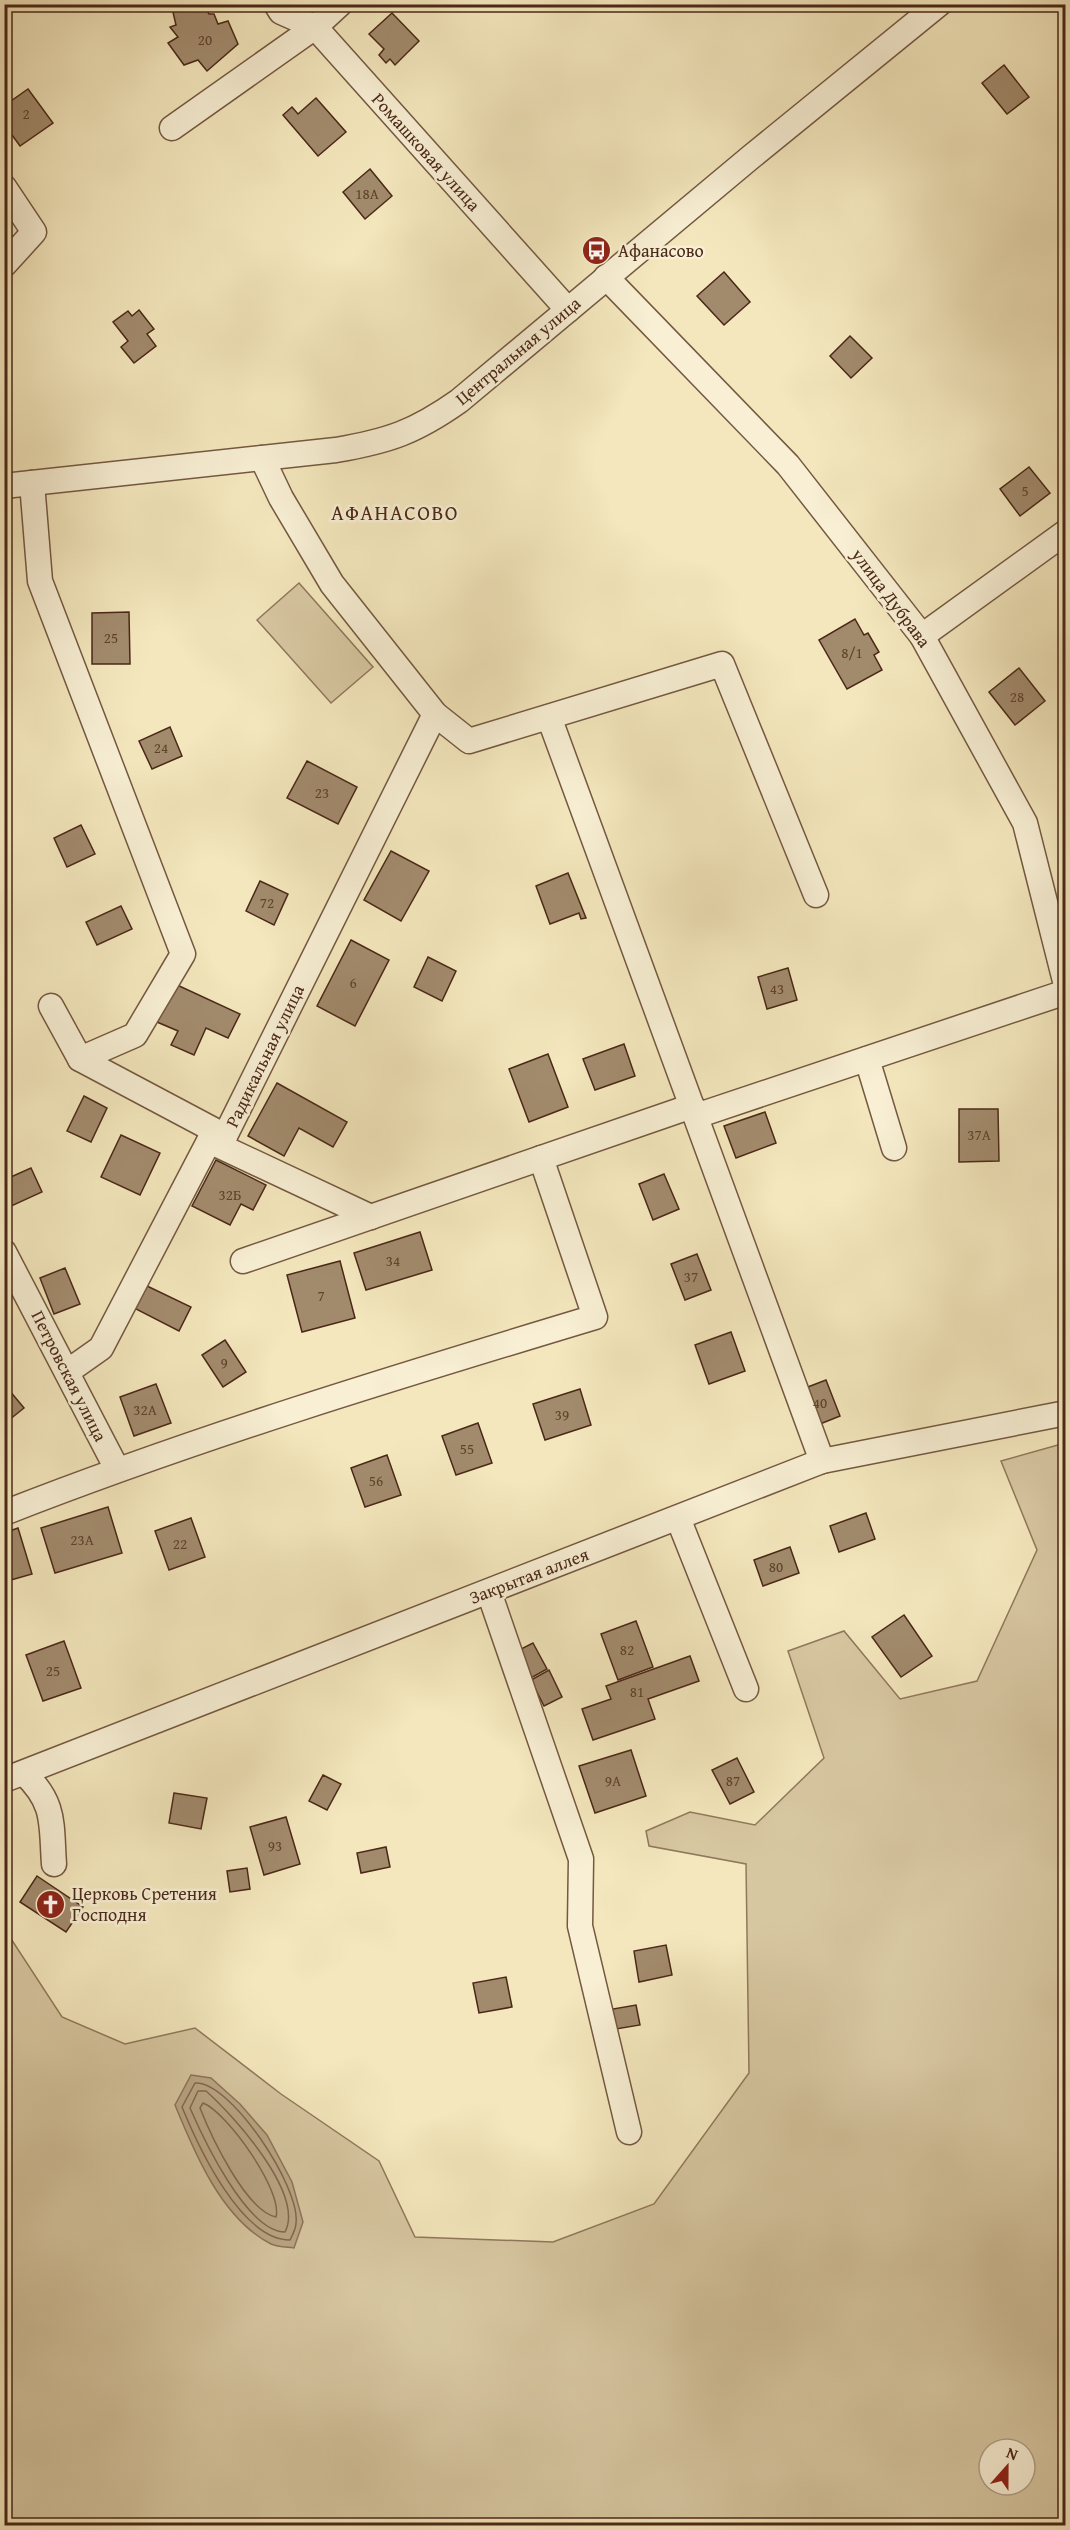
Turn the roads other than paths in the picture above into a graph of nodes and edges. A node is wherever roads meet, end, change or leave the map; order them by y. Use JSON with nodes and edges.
{"nodes":[{"id":1,"x":276,"y":4,"type":"edge"},
{"id":2,"x":340,"y":4,"type":"edge"},
{"id":3,"x":939,"y":4,"type":"edge"},
{"id":4,"x":315,"y":27,"type":"junction"},
{"id":5,"x":172,"y":128,"type":"dead end"},
{"id":6,"x":4,"y":187,"type":"edge"},
{"id":7,"x":4,"y":264,"type":"edge"},
{"id":8,"x":606,"y":277,"type":"junction"},
{"id":9,"x":568,"y":310,"type":"junction"},
{"id":10,"x":262,"y":458,"type":"junction"},
{"id":11,"x":32,"y":483,"type":"junction"},
{"id":12,"x":4,"y":486,"type":"edge"},
{"id":13,"x":1065,"y":532,"type":"edge"},
{"id":14,"x":922,"y":636,"type":"junction"},
{"id":15,"x":435,"y":714,"type":"junction"},
{"id":16,"x":549,"y":717,"type":"junction"},
{"id":17,"x":816,"y":896,"type":"dead end"},
{"id":18,"x":1065,"y":985,"type":"edge"},
{"id":19,"x":1065,"y":992,"type":"edge"},
{"id":20,"x":51,"y":1006,"type":"dead end"},
{"id":21,"x":80,"y":1059,"type":"junction"},
{"id":22,"x":867,"y":1059,"type":"junction"},
{"id":23,"x":694,"y":1111,"type":"junction"},
{"id":24,"x":217,"y":1139,"type":"junction"},
{"id":25,"x":894,"y":1148,"type":"dead end"},
{"id":26,"x":541,"y":1158,"type":"junction"},
{"id":27,"x":371,"y":1217,"type":"junction"},
{"id":28,"x":4,"y":1252,"type":"edge"},
{"id":29,"x":243,"y":1261,"type":"dead end"},
{"id":30,"x":67,"y":1372,"type":"junction"},
{"id":31,"x":1065,"y":1413,"type":"edge"},
{"id":32,"x":822,"y":1461,"type":"junction"},
{"id":33,"x":117,"y":1469,"type":"junction"},
{"id":34,"x":4,"y":1513,"type":"edge"},
{"id":35,"x":678,"y":1518,"type":"junction"},
{"id":36,"x":489,"y":1592,"type":"junction"},
{"id":37,"x":746,"y":1689,"type":"dead end"},
{"id":38,"x":10,"y":1777,"type":"edge"},
{"id":39,"x":54,"y":1864,"type":"dead end"},
{"id":40,"x":629,"y":2132,"type":"dead end"}],
"edges":[{"from":1,"to":4,"type":"street","name":"Ромашковая улица"},
{"from":2,"to":4,"type":"street"},
{"from":3,"to":8,"type":"street","name":"Центральная улица"},
{"from":4,"to":5,"type":"street"},
{"from":4,"to":9,"type":"street","name":"Ромашковая улица"},
{"from":6,"to":7,"type":"street"},
{"from":8,"to":9,"type":"street","name":"Центральная улица"},
{"from":8,"to":14,"type":"street","name":"улица Дубрава"},
{"from":9,"to":10,"type":"street","name":"Центральная улица"},
{"from":10,"to":11,"type":"street","name":"Центральная улица"},
{"from":10,"to":15,"type":"street"},
{"from":11,"to":12,"type":"street","name":"Центральная улица"},
{"from":11,"to":21,"type":"street"},
{"from":13,"to":14,"type":"street"},
{"from":14,"to":18,"type":"street","name":"улица Дубрава"},
{"from":15,"to":16,"type":"street"},
{"from":15,"to":24,"type":"street","name":"Радикальная улица"},
{"from":16,"to":17,"type":"street"},
{"from":16,"to":23,"type":"street"},
{"from":19,"to":22,"type":"street"},
{"from":20,"to":21,"type":"street"},
{"from":21,"to":24,"type":"street"},
{"from":22,"to":23,"type":"street"},
{"from":22,"to":25,"type":"street"},
{"from":23,"to":26,"type":"street"},
{"from":23,"to":32,"type":"street"},
{"from":24,"to":27,"type":"street"},
{"from":24,"to":30,"type":"street","name":"Радикальная улица"},
{"from":26,"to":27,"type":"street"},
{"from":26,"to":33,"type":"street"},
{"from":27,"to":29,"type":"street"},
{"from":28,"to":30,"type":"street","name":"Петровская улица"},
{"from":30,"to":33,"type":"street","name":"Петровская улица"},
{"from":31,"to":32,"type":"street","name":"Закрытая аллея"},
{"from":32,"to":35,"type":"street","name":"Закрытая аллея"},
{"from":33,"to":34,"type":"street"},
{"from":35,"to":36,"type":"street","name":"Закрытая аллея"},
{"from":35,"to":37,"type":"street"},
{"from":36,"to":38,"type":"street","name":"Закрытая аллея"},
{"from":36,"to":40,"type":"street"},
{"from":38,"to":39,"type":"street"}]}
